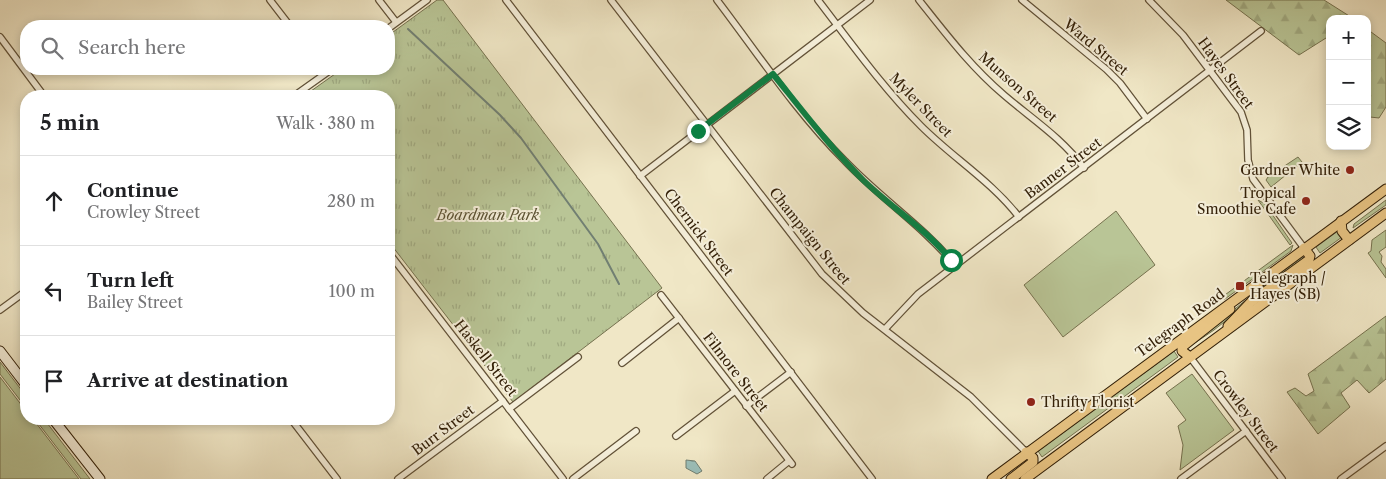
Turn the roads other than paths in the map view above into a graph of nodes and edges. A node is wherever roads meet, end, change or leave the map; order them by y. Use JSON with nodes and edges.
{"nodes":[{"id":1,"x":270,"y":0,"type":"edge"},
{"id":2,"x":379,"y":0,"type":"edge"},
{"id":3,"x":427,"y":0,"type":"edge"},
{"id":4,"x":506,"y":0,"type":"edge"},
{"id":5,"x":611,"y":0,"type":"edge"},
{"id":6,"x":717,"y":0,"type":"edge"},
{"id":7,"x":818,"y":0,"type":"edge"},
{"id":8,"x":870,"y":0,"type":"edge"},
{"id":9,"x":919,"y":0,"type":"edge"},
{"id":10,"x":1022,"y":0,"type":"edge"},
{"id":11,"x":1149,"y":0,"type":"edge"},
{"id":12,"x":285,"y":20,"type":"edge"},
{"id":13,"x":394,"y":20,"type":"edge"},
{"id":14,"x":396,"y":22,"type":"edge"},
{"id":15,"x":837,"y":25,"type":"junction"},
{"id":16,"x":1261,"y":31,"type":"dead end"},
{"id":17,"x":0,"y":38,"type":"edge"},
{"id":18,"x":20,"y":64,"type":"edge"},
{"id":19,"x":1211,"y":70,"type":"junction"},
{"id":20,"x":773,"y":74,"type":"junction"},
{"id":21,"x":28,"y":75,"type":"edge"},
{"id":22,"x":319,"y":75,"type":"edge"},
{"id":23,"x":39,"y":90,"type":"edge"},
{"id":24,"x":301,"y":90,"type":"edge"},
{"id":25,"x":1147,"y":119,"type":"junction"},
{"id":26,"x":707,"y":125,"type":"junction"},
{"id":27,"x":1084,"y":168,"type":"junction"},
{"id":28,"x":640,"y":176,"type":"junction"},
{"id":29,"x":1386,"y":189,"type":"edge"},
{"id":30,"x":1386,"y":213,"type":"edge"},
{"id":31,"x":1019,"y":217,"type":"junction"},
{"id":32,"x":1341,"y":221,"type":"junction"},
{"id":33,"x":1349,"y":240,"type":"junction"},
{"id":34,"x":1304,"y":248,"type":"junction"},
{"id":35,"x":395,"y":261,"type":"edge"},
{"id":36,"x":956,"y":265,"type":"junction"},
{"id":37,"x":20,"y":295,"type":"edge"},
{"id":38,"x":662,"y":295,"type":"dead end"},
{"id":39,"x":1238,"y":297,"type":"junction"},
{"id":40,"x":0,"y":310,"type":"edge"},
{"id":41,"x":679,"y":318,"type":"junction"},
{"id":42,"x":885,"y":330,"type":"junction"},
{"id":43,"x":1223,"y":333,"type":"junction"},
{"id":44,"x":0,"y":351,"type":"edge"},
{"id":45,"x":578,"y":357,"type":"dead end"},
{"id":46,"x":1190,"y":357,"type":"junction"},
{"id":47,"x":622,"y":363,"type":"dead end"},
{"id":48,"x":791,"y":372,"type":"junction"},
{"id":49,"x":20,"y":377,"type":"edge"},
{"id":50,"x":735,"y":391,"type":"junction"},
{"id":51,"x":503,"y":401,"type":"junction"},
{"id":52,"x":746,"y":406,"type":"junction"},
{"id":53,"x":509,"y":409,"type":"junction"},
{"id":54,"x":58,"y":425,"type":"edge"},
{"id":55,"x":296,"y":425,"type":"edge"},
{"id":56,"x":636,"y":431,"type":"dead end"},
{"id":57,"x":1246,"y":431,"type":"junction"},
{"id":58,"x":676,"y":436,"type":"dead end"},
{"id":59,"x":1386,"y":446,"type":"edge"},
{"id":60,"x":1026,"y":452,"type":"junction"},
{"id":61,"x":100,"y":479,"type":"edge"},
{"id":62,"x":337,"y":479,"type":"edge"},
{"id":63,"x":398,"y":479,"type":"edge"},
{"id":64,"x":563,"y":479,"type":"edge"},
{"id":65,"x":573,"y":479,"type":"edge"},
{"id":66,"x":767,"y":479,"type":"edge"},
{"id":67,"x":872,"y":479,"type":"edge"},
{"id":68,"x":992,"y":479,"type":"edge"},
{"id":69,"x":1011,"y":479,"type":"edge"},
{"id":70,"x":1025,"y":479,"type":"edge"},
{"id":71,"x":1181,"y":479,"type":"edge"},
{"id":72,"x":1282,"y":479,"type":"edge"},
{"id":73,"x":1341,"y":479,"type":"edge"}],
"edges":[{"from":1,"to":12,"type":"street"},
{"from":2,"to":13,"type":"street"},
{"from":3,"to":14,"type":"street"},
{"from":4,"to":28,"type":"street","name":"Chernick Street"},
{"from":5,"to":26,"type":"street","name":"Champaign Street"},
{"from":6,"to":20,"type":"street"},
{"from":7,"to":15,"type":"street","name":"Myler Street"},
{"from":8,"to":15,"type":"street"},
{"from":9,"to":27,"type":"street","name":"Munson Street"},
{"from":10,"to":25,"type":"street","name":"Ward Street"},
{"from":11,"to":19,"type":"street","name":"Hayes Street"},
{"from":15,"to":20,"type":"street"},
{"from":15,"to":31,"type":"street","name":"Myler Street"},
{"from":16,"to":19,"type":"street","name":"Banner Street"},
{"from":17,"to":18,"type":"street"},
{"from":19,"to":25,"type":"street","name":"Banner Street"},
{"from":19,"to":34,"type":"street","name":"Hayes Street"},
{"from":20,"to":26,"type":"street"},
{"from":20,"to":36,"type":"street"},
{"from":21,"to":23,"type":"street"},
{"from":22,"to":24,"type":"street"},
{"from":25,"to":27,"type":"street","name":"Banner Street"},
{"from":26,"to":28,"type":"street"},
{"from":26,"to":42,"type":"street","name":"Champaign Street"},
{"from":27,"to":31,"type":"street","name":"Banner Street"},
{"from":28,"to":48,"type":"street","name":"Chernick Street"},
{"from":29,"to":32,"type":"main road","name":"Telegraph Road"},
{"from":30,"to":33,"type":"main road"},
{"from":31,"to":36,"type":"street","name":"Banner Street"},
{"from":32,"to":33,"type":"main road"},
{"from":32,"to":34,"type":"main road","name":"Telegraph Road"},
{"from":33,"to":43,"type":"main road"},
{"from":34,"to":39,"type":"main road","name":"Telegraph Road"},
{"from":34,"to":43,"type":"main road"},
{"from":35,"to":51,"type":"street","name":"Haskell Street"},
{"from":36,"to":42,"type":"street","name":"Banner Street"},
{"from":37,"to":40,"type":"street"},
{"from":38,"to":41,"type":"street","name":"Filmore Street"},
{"from":39,"to":46,"type":"main road"},
{"from":39,"to":60,"type":"main road","name":"Telegraph Road"},
{"from":41,"to":47,"type":"street"},
{"from":41,"to":50,"type":"street","name":"Filmore Street"},
{"from":42,"to":60,"type":"street","name":"Champaign Street"},
{"from":43,"to":46,"type":"main road"},
{"from":44,"to":49,"type":"street"},
{"from":45,"to":53,"type":"street"},
{"from":46,"to":57,"type":"street","name":"Crowley Street"},
{"from":46,"to":70,"type":"main road"},
{"from":48,"to":52,"type":"street"},
{"from":48,"to":67,"type":"street","name":"Chernick Street"},
{"from":50,"to":52,"type":"street","name":"Filmore Street"},
{"from":50,"to":58,"type":"street"},
{"from":51,"to":53,"type":"street","name":"Haskell Street"},
{"from":51,"to":63,"type":"street","name":"Burr Street"},
{"from":52,"to":66,"type":"street","name":"Filmore Street"},
{"from":53,"to":64,"type":"street","name":"Haskell Street"},
{"from":54,"to":61,"type":"street"},
{"from":55,"to":62,"type":"street"},
{"from":56,"to":65,"type":"street"},
{"from":57,"to":71,"type":"street"},
{"from":57,"to":72,"type":"street","name":"Crowley Street"},
{"from":59,"to":73,"type":"street"},
{"from":60,"to":68,"type":"main road","name":"Telegraph Road"},
{"from":60,"to":69,"type":"main road"}]}
